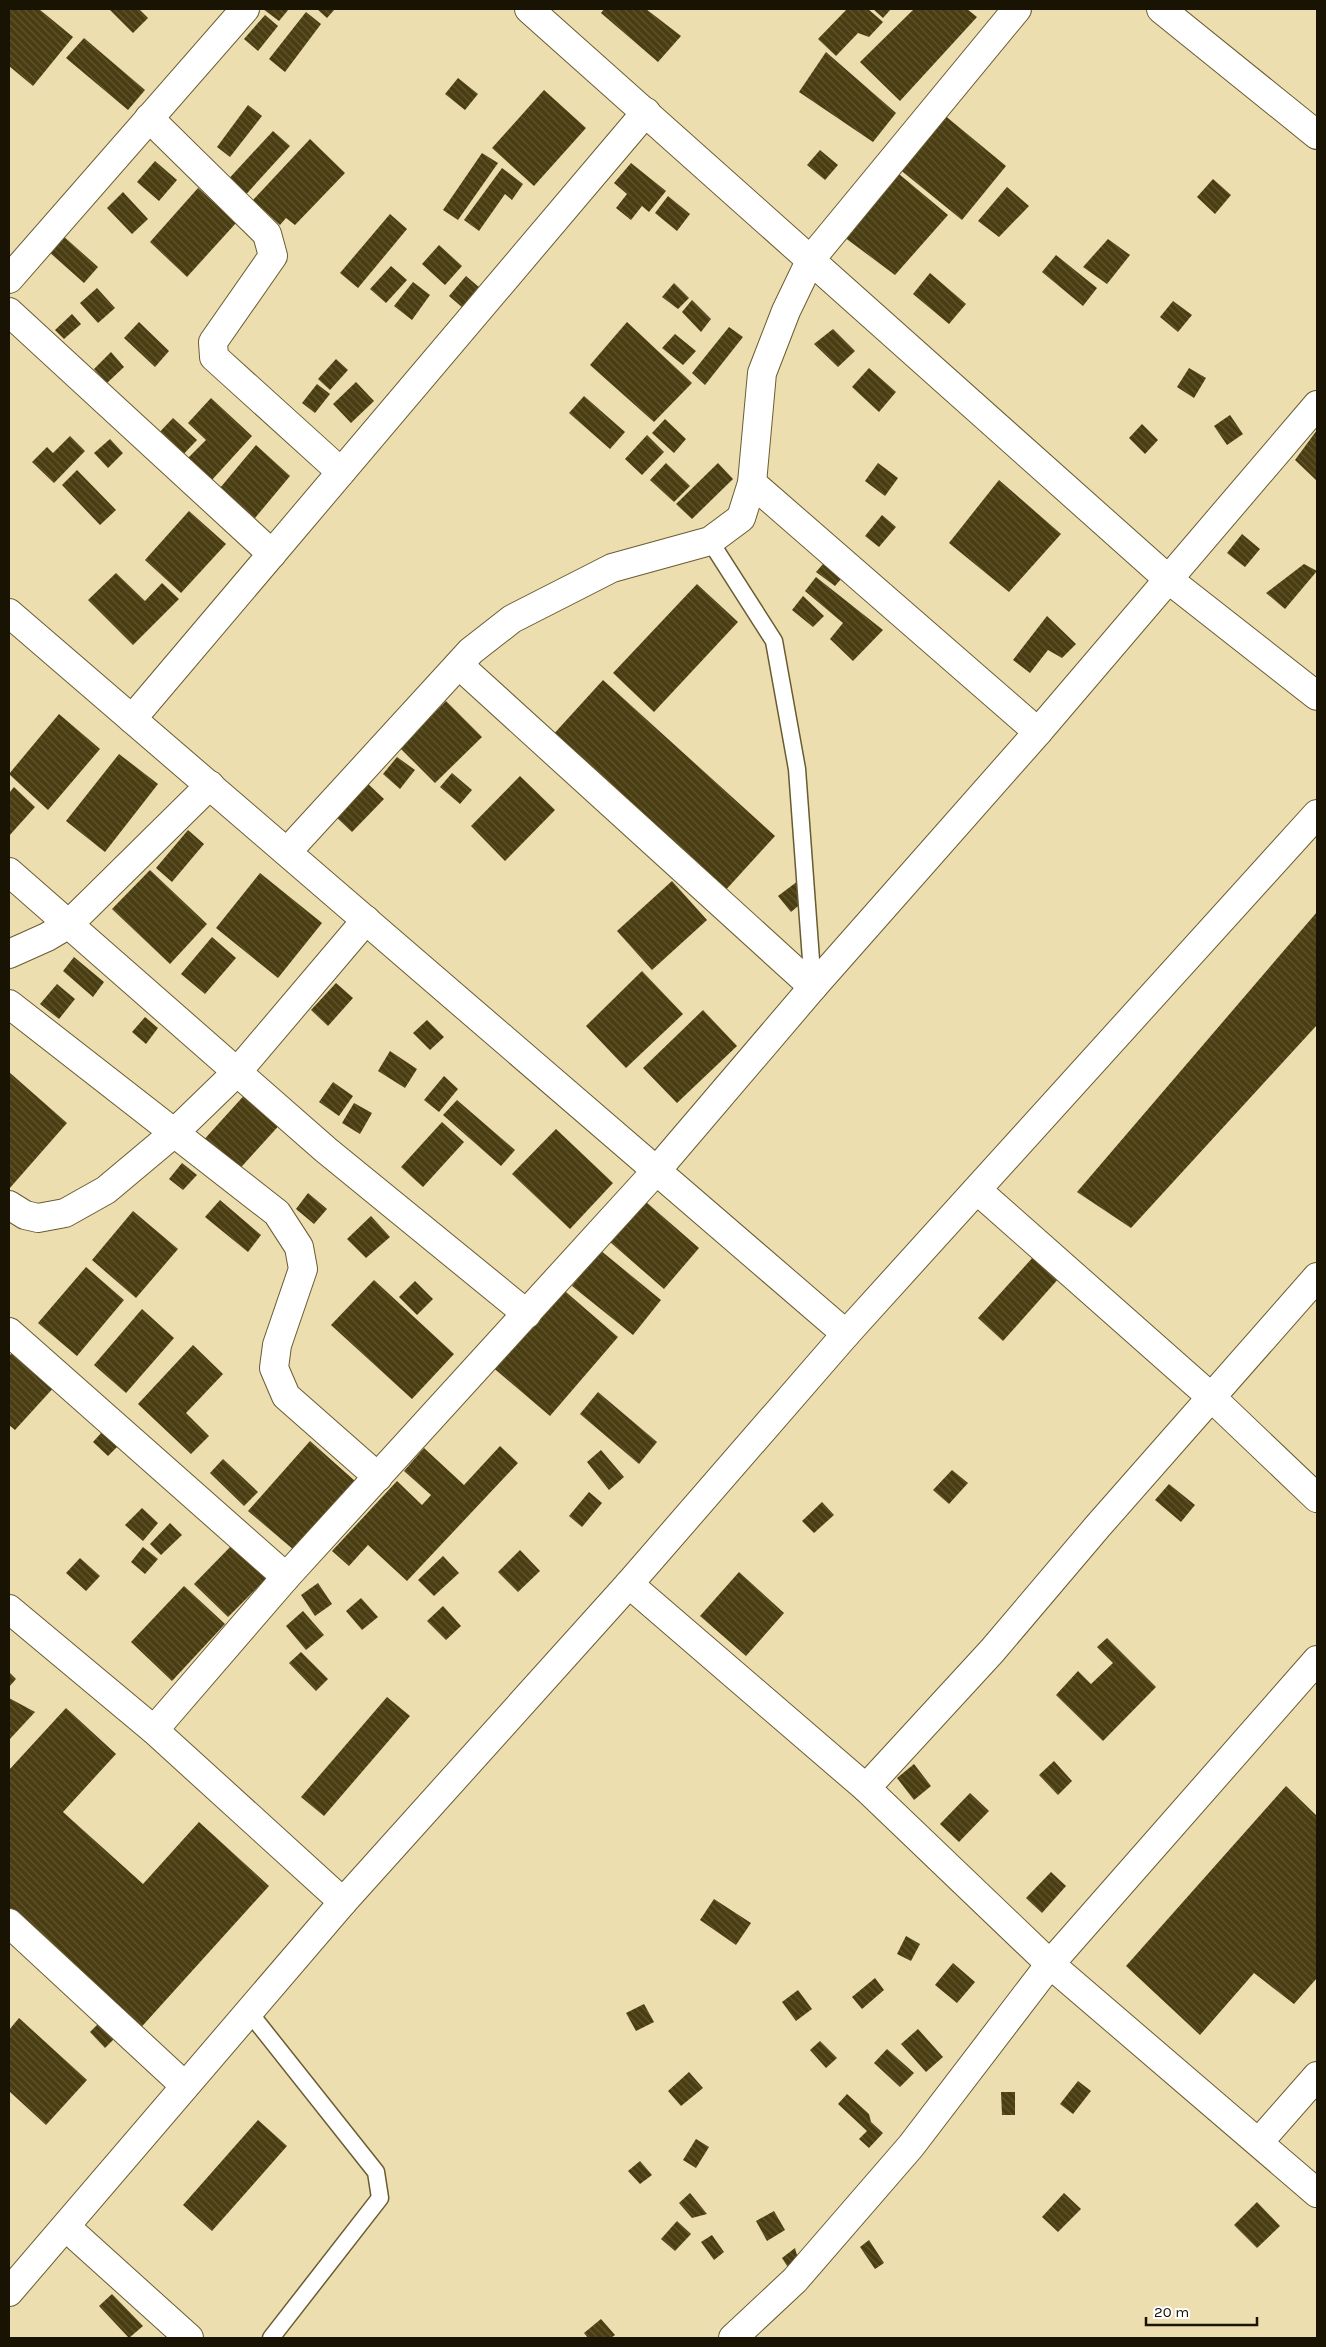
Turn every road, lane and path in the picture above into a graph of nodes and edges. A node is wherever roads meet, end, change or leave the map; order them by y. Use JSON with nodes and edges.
{"nodes":[{"id":1,"x":245,"y":9,"type":"edge"},
{"id":2,"x":529,"y":9,"type":"edge"},
{"id":3,"x":1017,"y":9,"type":"edge"},
{"id":4,"x":1171,"y":12,"type":"edge"},
{"id":5,"x":646,"y":112,"type":"junction"},
{"id":6,"x":149,"y":118,"type":"junction"},
{"id":7,"x":1317,"y":135,"type":"edge"},
{"id":8,"x":812,"y":259,"type":"junction"},
{"id":9,"x":9,"y":279,"type":"edge"},
{"id":10,"x":9,"y":312,"type":"edge"},
{"id":11,"x":1317,"y":405,"type":"edge"},
{"id":12,"x":341,"y":472,"type":"junction"},
{"id":13,"x":752,"y":483,"type":"junction"},
{"id":14,"x":710,"y":541,"type":"junction"},
{"id":15,"x":272,"y":554,"type":"junction"},
{"id":16,"x":1168,"y":578,"type":"junction"},
{"id":17,"x":9,"y":613,"type":"edge"},
{"id":18,"x":459,"y":665,"type":"junction"},
{"id":19,"x":1317,"y":696,"type":"edge"},
{"id":20,"x":132,"y":719,"type":"junction"},
{"id":21,"x":1038,"y":732,"type":"junction"},
{"id":22,"x":210,"y":785,"type":"junction"},
{"id":23,"x":1317,"y":814,"type":"edge"},
{"id":24,"x":287,"y":852,"type":"junction"},
{"id":25,"x":9,"y":872,"type":"edge"},
{"id":26,"x":366,"y":920,"type":"junction"},
{"id":27,"x":69,"y":924,"type":"junction"},
{"id":28,"x":9,"y":954,"type":"edge"},
{"id":29,"x":813,"y":987,"type":"junction"},
{"id":30,"x":9,"y":1004,"type":"edge"},
{"id":31,"x":238,"y":1071,"type":"junction"},
{"id":32,"x":174,"y":1133,"type":"junction"},
{"id":33,"x":657,"y":1170,"type":"junction"},
{"id":34,"x":977,"y":1190,"type":"junction"},
{"id":35,"x":9,"y":1205,"type":"edge"},
{"id":36,"x":1317,"y":1277,"type":"edge"},
{"id":37,"x":527,"y":1314,"type":"junction"},
{"id":38,"x":9,"y":1332,"type":"edge"},
{"id":39,"x":846,"y":1334,"type":"junction"},
{"id":40,"x":1211,"y":1397,"type":"junction"},
{"id":41,"x":378,"y":1477,"type":"junction"},
{"id":42,"x":1317,"y":1498,"type":"edge"},
{"id":43,"x":286,"y":1577,"type":"junction"},
{"id":44,"x":629,"y":1584,"type":"junction"},
{"id":45,"x":9,"y":1609,"type":"edge"},
{"id":46,"x":1317,"y":1660,"type":"edge"},
{"id":47,"x":154,"y":1730,"type":"junction"},
{"id":48,"x":866,"y":1788,"type":"junction"},
{"id":49,"x":342,"y":1902,"type":"junction"},
{"id":50,"x":9,"y":1923,"type":"edge"},
{"id":51,"x":1050,"y":1964,"type":"junction"},
{"id":52,"x":248,"y":2012,"type":"junction"},
{"id":53,"x":1317,"y":2076,"type":"edge"},
{"id":54,"x":185,"y":2086,"type":"junction"},
{"id":55,"x":1259,"y":2142,"type":"junction"},
{"id":56,"x":1317,"y":2193,"type":"edge"},
{"id":57,"x":66,"y":2227,"type":"junction"},
{"id":58,"x":9,"y":2292,"type":"edge"},
{"id":59,"x":188,"y":2338,"type":"edge"},
{"id":60,"x":271,"y":2338,"type":"edge"},
{"id":61,"x":733,"y":2338,"type":"edge"}],
"edges":[{"from":1,"to":6,"type":"street"},
{"from":2,"to":5,"type":"street"},
{"from":3,"to":8,"type":"street"},
{"from":4,"to":7,"type":"street"},
{"from":5,"to":8,"type":"street"},
{"from":5,"to":12,"type":"street"},
{"from":6,"to":9,"type":"street"},
{"from":6,"to":12,"type":"street"},
{"from":8,"to":13,"type":"street"},
{"from":8,"to":16,"type":"street"},
{"from":10,"to":15,"type":"street"},
{"from":11,"to":16,"type":"street"},
{"from":12,"to":15,"type":"street"},
{"from":13,"to":14,"type":"street"},
{"from":13,"to":21,"type":"street"},
{"from":14,"to":18,"type":"street"},
{"from":14,"to":29,"type":"lane"},
{"from":15,"to":20,"type":"street"},
{"from":16,"to":19,"type":"street"},
{"from":16,"to":21,"type":"street"},
{"from":17,"to":20,"type":"street"},
{"from":18,"to":24,"type":"street"},
{"from":18,"to":29,"type":"street"},
{"from":20,"to":22,"type":"street"},
{"from":21,"to":29,"type":"street"},
{"from":22,"to":24,"type":"street"},
{"from":22,"to":27,"type":"street"},
{"from":23,"to":34,"type":"street"},
{"from":24,"to":26,"type":"street"},
{"from":25,"to":27,"type":"street"},
{"from":26,"to":31,"type":"street"},
{"from":26,"to":33,"type":"street"},
{"from":27,"to":28,"type":"street"},
{"from":27,"to":31,"type":"street"},
{"from":29,"to":33,"type":"street"},
{"from":30,"to":32,"type":"street"},
{"from":31,"to":32,"type":"street"},
{"from":31,"to":37,"type":"street"},
{"from":32,"to":35,"type":"street"},
{"from":32,"to":41,"type":"street"},
{"from":33,"to":37,"type":"street"},
{"from":33,"to":39,"type":"street"},
{"from":34,"to":39,"type":"street"},
{"from":34,"to":40,"type":"street"},
{"from":36,"to":40,"type":"street"},
{"from":37,"to":41,"type":"street"},
{"from":38,"to":43,"type":"street"},
{"from":39,"to":44,"type":"street"},
{"from":40,"to":42,"type":"street"},
{"from":40,"to":48,"type":"street"},
{"from":41,"to":43,"type":"street"},
{"from":43,"to":47,"type":"street"},
{"from":44,"to":48,"type":"street"},
{"from":44,"to":49,"type":"street"},
{"from":45,"to":47,"type":"street"},
{"from":46,"to":51,"type":"street"},
{"from":47,"to":49,"type":"street"},
{"from":48,"to":51,"type":"street"},
{"from":49,"to":52,"type":"street"},
{"from":50,"to":54,"type":"street"},
{"from":51,"to":55,"type":"street"},
{"from":51,"to":61,"type":"street"},
{"from":52,"to":54,"type":"street"},
{"from":52,"to":60,"type":"lane"},
{"from":53,"to":55,"type":"street"},
{"from":54,"to":57,"type":"street"},
{"from":55,"to":56,"type":"street"},
{"from":57,"to":58,"type":"street"},
{"from":57,"to":59,"type":"street"}]}
